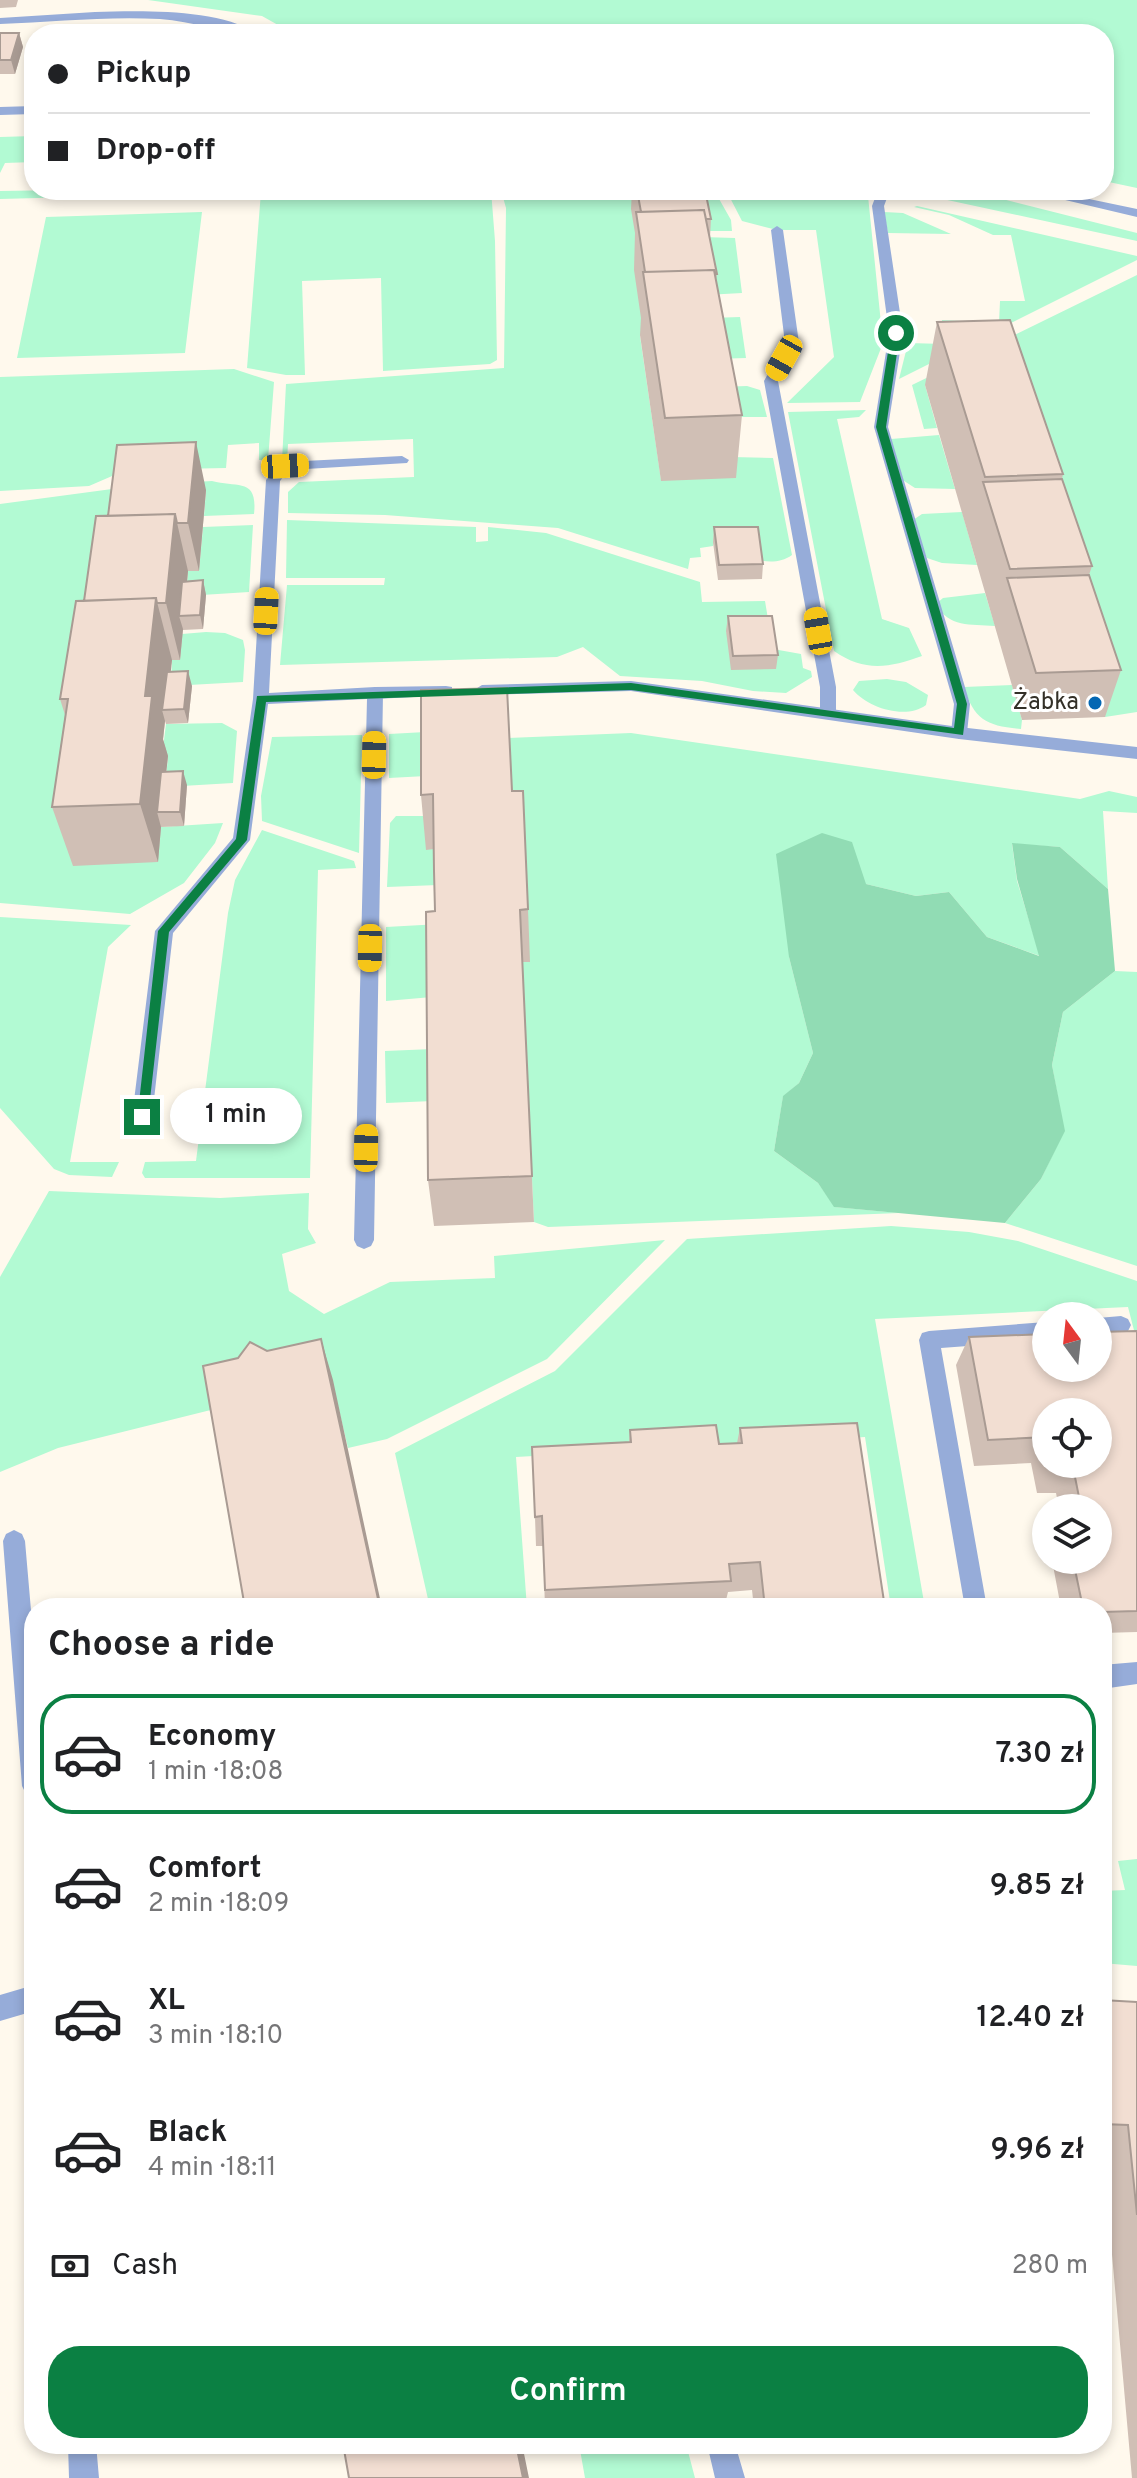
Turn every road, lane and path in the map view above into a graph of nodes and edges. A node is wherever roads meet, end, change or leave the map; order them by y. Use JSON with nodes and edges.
{"nodes":[{"id":1,"x":0,"y":21,"type":"edge"},
{"id":2,"x":215,"y":24,"type":"edge"},
{"id":3,"x":24,"y":110,"type":"edge"},
{"id":4,"x":0,"y":111,"type":"edge"},
{"id":5,"x":880,"y":200,"type":"edge"},
{"id":6,"x":1076,"y":200,"type":"edge"},
{"id":7,"x":1137,"y":213,"type":"edge"},
{"id":8,"x":777,"y":230,"type":"dead end"},
{"id":9,"x":402,"y":460,"type":"dead end"},
{"id":10,"x":375,"y":693,"type":"junction"},
{"id":11,"x":261,"y":699,"type":"junction"},
{"id":12,"x":828,"y":713,"type":"junction"},
{"id":13,"x":959,"y":733,"type":"junction"},
{"id":14,"x":1137,"y":753,"type":"edge"},
{"id":15,"x":142,"y":1117,"type":"dead end"},
{"id":16,"x":364,"y":1240,"type":"dead end"},
{"id":17,"x":1121,"y":1325,"type":"dead end"},
{"id":18,"x":1112,"y":1326,"type":"edge"},
{"id":19,"x":1032,"y":1332,"type":"edge"},
{"id":20,"x":14,"y":1541,"type":"dead end"},
{"id":21,"x":974,"y":1598,"type":"edge"},
{"id":22,"x":24,"y":1664,"type":"edge"},
{"id":23,"x":1137,"y":1673,"type":"edge"},
{"id":24,"x":1112,"y":1676,"type":"edge"},
{"id":25,"x":24,"y":2001,"type":"edge"},
{"id":26,"x":0,"y":2008,"type":"edge"},
{"id":27,"x":83,"y":2454,"type":"edge"},
{"id":28,"x":724,"y":2454,"type":"edge"},
{"id":29,"x":84,"y":2478,"type":"edge"},
{"id":30,"x":730,"y":2478,"type":"edge"}],
"edges":[{"from":1,"to":2,"type":"street"},
{"from":3,"to":4,"type":"street"},
{"from":5,"to":13,"type":"street"},
{"from":6,"to":7,"type":"street"},
{"from":8,"to":12,"type":"street"},
{"from":9,"to":11,"type":"street"},
{"from":10,"to":11,"type":"street"},
{"from":10,"to":12,"type":"street"},
{"from":10,"to":16,"type":"street"},
{"from":11,"to":15,"type":"street"},
{"from":12,"to":13,"type":"street"},
{"from":13,"to":14,"type":"street"},
{"from":17,"to":18,"type":"street"},
{"from":19,"to":21,"type":"street"},
{"from":20,"to":22,"type":"street"},
{"from":23,"to":24,"type":"street"},
{"from":25,"to":26,"type":"street"},
{"from":27,"to":29,"type":"street"},
{"from":28,"to":30,"type":"street"}]}
